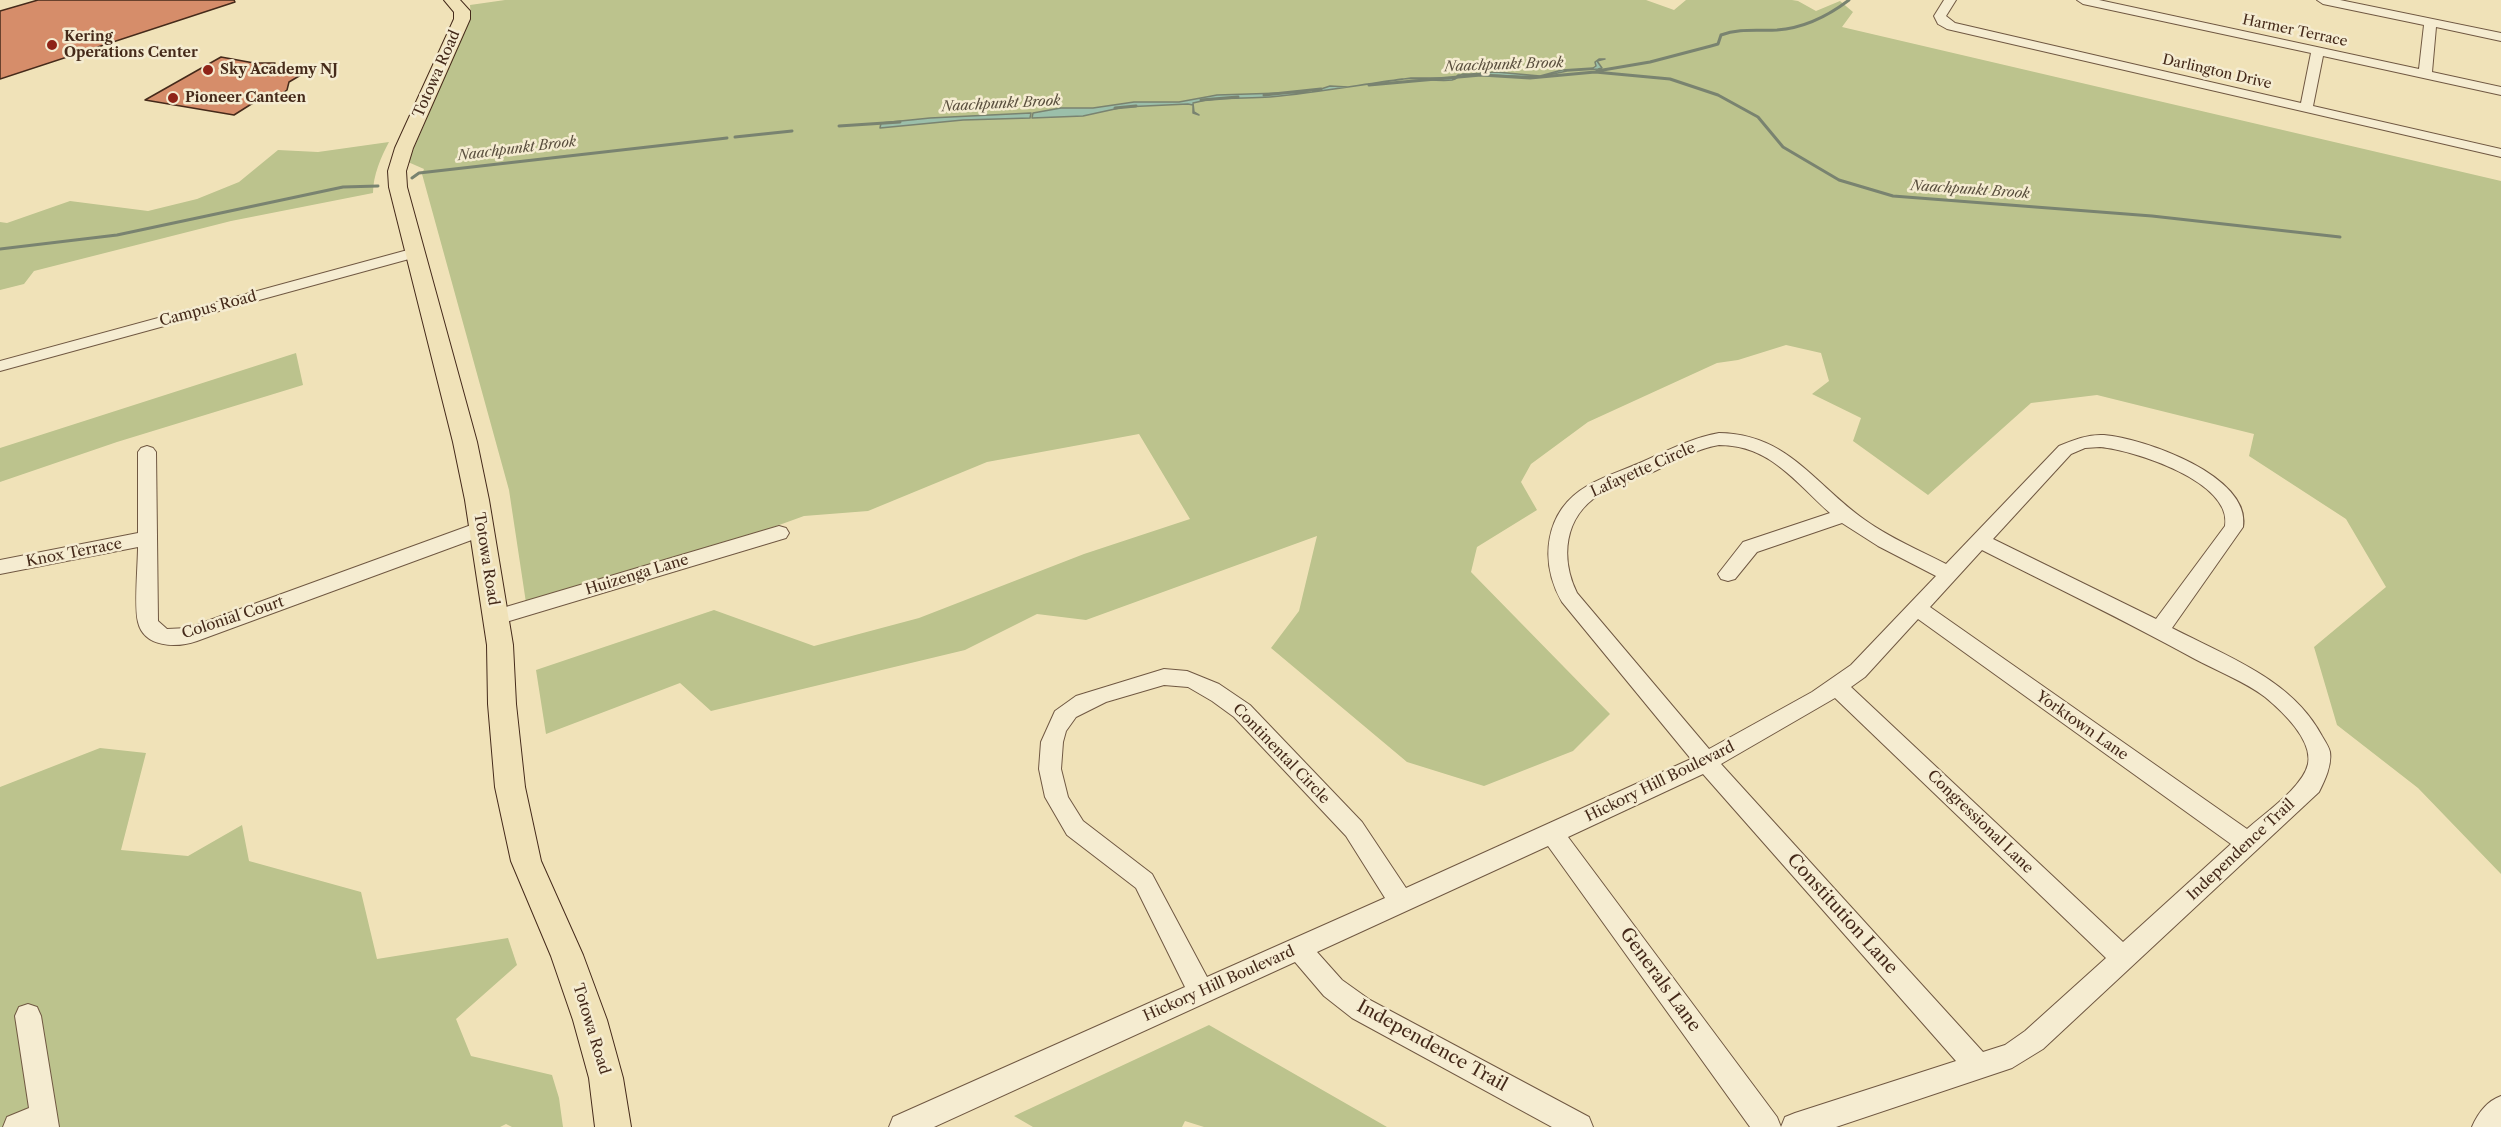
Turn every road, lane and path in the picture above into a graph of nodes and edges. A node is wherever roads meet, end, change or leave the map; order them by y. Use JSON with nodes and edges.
{"nodes":[{"id":1,"x":452,"y":0,"type":"edge"},
{"id":2,"x":2083,"y":0,"type":"edge"},
{"id":3,"x":2323,"y":0,"type":"edge"},
{"id":4,"x":1947,"y":4,"type":"edge"},
{"id":5,"x":2430,"y":22,"type":"junction"},
{"id":6,"x":2501,"y":37,"type":"edge"},
{"id":7,"x":2318,"y":51,"type":"junction"},
{"id":8,"x":2426,"y":75,"type":"junction"},
{"id":9,"x":2501,"y":91,"type":"edge"},
{"id":10,"x":2306,"y":108,"type":"junction"},
{"id":11,"x":2501,"y":153,"type":"edge"},
{"id":12,"x":415,"y":253,"type":"junction"},
{"id":13,"x":0,"y":366,"type":"edge"},
{"id":14,"x":147,"y":452,"type":"dead end"},
{"id":15,"x":1845,"y":515,"type":"junction"},
{"id":16,"x":482,"y":529,"type":"junction"},
{"id":17,"x":779,"y":533,"type":"dead end"},
{"id":18,"x":148,"y":538,"type":"junction"},
{"id":19,"x":1980,"y":541,"type":"junction"},
{"id":20,"x":0,"y":567,"type":"edge"},
{"id":21,"x":1728,"y":574,"type":"dead end"},
{"id":22,"x":1949,"y":574,"type":"junction"},
{"id":23,"x":1917,"y":608,"type":"junction"},
{"id":24,"x":496,"y":617,"type":"junction"},
{"id":25,"x":2159,"y":630,"type":"junction"},
{"id":26,"x":1836,"y":686,"type":"junction"},
{"id":27,"x":1706,"y":762,"type":"junction"},
{"id":28,"x":1552,"y":834,"type":"junction"},
{"id":29,"x":2248,"y":843,"type":"junction"},
{"id":30,"x":1401,"y":902,"type":"junction"},
{"id":31,"x":1299,"y":948,"type":"junction"},
{"id":32,"x":2123,"y":958,"type":"junction"},
{"id":33,"x":1201,"y":992,"type":"junction"},
{"id":34,"x":28,"y":1016,"type":"dead end"},
{"id":35,"x":1978,"y":1066,"type":"junction"},
{"id":36,"x":2501,"y":1109,"type":"edge"},
{"id":37,"x":44,"y":1121,"type":"edge"},
{"id":38,"x":17,"y":1127,"type":"edge"},
{"id":39,"x":613,"y":1127,"type":"edge"},
{"id":40,"x":903,"y":1127,"type":"edge"},
{"id":41,"x":1579,"y":1127,"type":"edge"},
{"id":42,"x":1767,"y":1127,"type":"edge"},
{"id":43,"x":1794,"y":1127,"type":"edge"},
{"id":44,"x":2486,"y":1127,"type":"edge"}],
"edges":[{"from":1,"to":12,"type":"main road","name":"Totowa Road"},
{"from":2,"to":7,"type":"street","name":"Harmer Terrace"},
{"from":3,"to":5,"type":"street"},
{"from":4,"to":10,"type":"street","name":"Darlington Drive"},
{"from":5,"to":6,"type":"street"},
{"from":5,"to":8,"type":"street"},
{"from":7,"to":8,"type":"street","name":"Harmer Terrace"},
{"from":7,"to":10,"type":"street"},
{"from":8,"to":9,"type":"street","name":"Harmer Terrace"},
{"from":10,"to":11,"type":"street","name":"Darlington Drive"},
{"from":12,"to":13,"type":"street","name":"Campus Road"},
{"from":12,"to":16,"type":"main road","name":"Totowa Road"},
{"from":14,"to":18,"type":"street","name":"Colonial Court"},
{"from":15,"to":21,"type":"street"},
{"from":15,"to":22,"type":"street","name":"Lafayette Circle"},
{"from":15,"to":27,"type":"street","name":"Lafayette Circle"},
{"from":16,"to":18,"type":"street","name":"Colonial Court"},
{"from":16,"to":24,"type":"main road","name":"Totowa Road"},
{"from":17,"to":24,"type":"street","name":"Huizenga Lane"},
{"from":18,"to":20,"type":"street","name":"Knox Terrace"},
{"from":19,"to":22,"type":"street","name":"Hickory Hill Boulevard"},
{"from":19,"to":25,"type":"street","name":"Independence Trail"},
{"from":19,"to":25,"type":"street","name":"Hickory Hill Boulevard"},
{"from":22,"to":23,"type":"street","name":"Hickory Hill Boulevard"},
{"from":23,"to":26,"type":"street","name":"Hickory Hill Boulevard"},
{"from":23,"to":29,"type":"street","name":"Yorktown Lane"},
{"from":24,"to":39,"type":"main road","name":"Totowa Road"},
{"from":25,"to":29,"type":"street","name":"Independence Trail"},
{"from":26,"to":27,"type":"street","name":"Hickory Hill Boulevard"},
{"from":26,"to":32,"type":"street","name":"Congressional Lane"},
{"from":27,"to":28,"type":"street","name":"Hickory Hill Boulevard"},
{"from":27,"to":35,"type":"street","name":"Constitution Lane"},
{"from":28,"to":30,"type":"street","name":"Hickory Hill Boulevard"},
{"from":28,"to":42,"type":"street","name":"Generals Lane"},
{"from":29,"to":32,"type":"street","name":"Independence Trail"},
{"from":30,"to":31,"type":"street","name":"Hickory Hill Boulevard"},
{"from":30,"to":33,"type":"street","name":"Continental Circle"},
{"from":31,"to":33,"type":"street","name":"Hickory Hill Boulevard"},
{"from":31,"to":41,"type":"street","name":"Independence Trail"},
{"from":32,"to":35,"type":"street","name":"Independence Trail"},
{"from":33,"to":40,"type":"street","name":"Hickory Hill Boulevard"},
{"from":34,"to":37,"type":"street"},
{"from":35,"to":43,"type":"street","name":"Independence Trail"},
{"from":36,"to":44,"type":"street"},
{"from":37,"to":38,"type":"street"}]}
